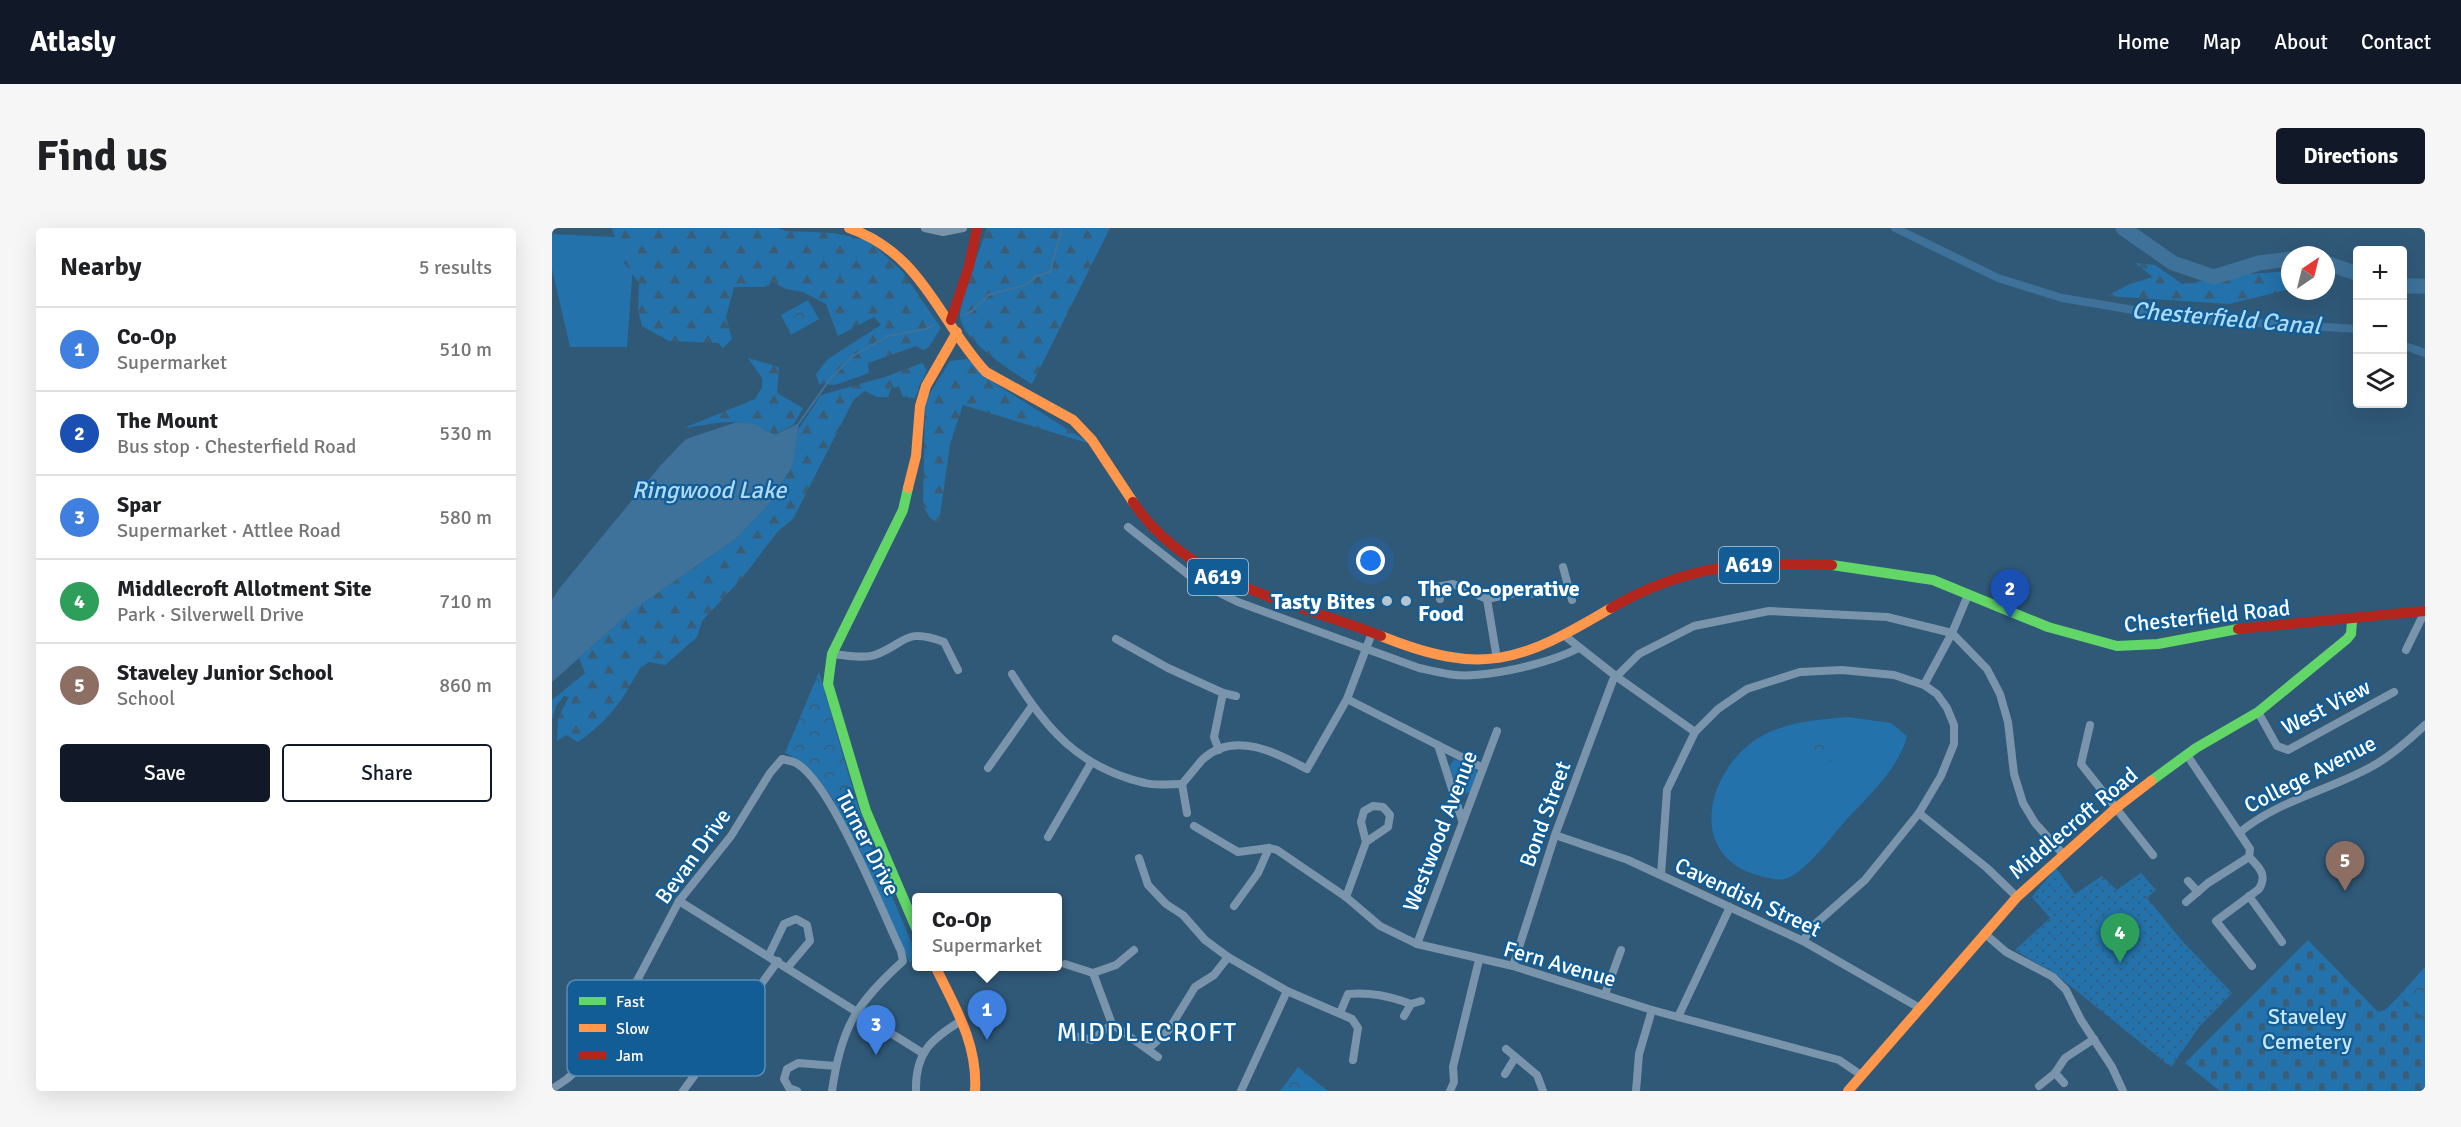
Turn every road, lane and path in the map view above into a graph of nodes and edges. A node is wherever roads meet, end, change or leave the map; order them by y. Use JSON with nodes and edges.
{"nodes":[{"id":1,"x":849,"y":228,"type":"edge"},
{"id":2,"x":925,"y":228,"type":"edge"},
{"id":3,"x":963,"y":228,"type":"edge"},
{"id":4,"x":977,"y":228,"type":"edge"},
{"id":5,"x":873,"y":232,"type":"edge"},
{"id":6,"x":951,"y":320,"type":"junction"},
{"id":7,"x":957,"y":332,"type":"junction"},
{"id":8,"x":1128,"y":528,"type":"dead end"},
{"id":9,"x":1563,"y":567,"type":"dead end"},
{"id":10,"x":1567,"y":590,"type":"junction"},
{"id":11,"x":1968,"y":595,"type":"junction"},
{"id":12,"x":1440,"y":599,"type":"dead end"},
{"id":13,"x":1486,"y":599,"type":"junction"},
{"id":14,"x":1572,"y":600,"type":"dead end"},
{"id":15,"x":2425,"y":611,"type":"edge"},
{"id":16,"x":2352,"y":621,"type":"junction"},
{"id":17,"x":1372,"y":633,"type":"junction"},
{"id":18,"x":1952,"y":633,"type":"junction"},
{"id":19,"x":1565,"y":636,"type":"junction"},
{"id":20,"x":1116,"y":639,"type":"dead end"},
{"id":21,"x":1579,"y":648,"type":"junction"},
{"id":22,"x":1367,"y":650,"type":"junction"},
{"id":23,"x":2406,"y":650,"type":"dead end"},
{"id":24,"x":832,"y":654,"type":"junction"},
{"id":25,"x":1497,"y":658,"type":"junction"},
{"id":26,"x":958,"y":670,"type":"dead end"},
{"id":27,"x":1012,"y":674,"type":"dead end"},
{"id":28,"x":1617,"y":677,"type":"junction"},
{"id":29,"x":1924,"y":685,"type":"junction"},
{"id":30,"x":2394,"y":692,"type":"dead end"},
{"id":31,"x":1223,"y":693,"type":"junction"},
{"id":32,"x":1236,"y":696,"type":"dead end"},
{"id":33,"x":1347,"y":699,"type":"junction"},
{"id":34,"x":1032,"y":706,"type":"junction"},
{"id":35,"x":2258,"y":712,"type":"junction"},
{"id":36,"x":2090,"y":725,"type":"dead end"},
{"id":37,"x":2425,"y":725,"type":"edge"},
{"id":38,"x":1497,"y":731,"type":"dead end"},
{"id":39,"x":1695,"y":732,"type":"junction"},
{"id":40,"x":1438,"y":745,"type":"junction"},
{"id":41,"x":1219,"y":750,"type":"junction"},
{"id":42,"x":2187,"y":755,"type":"junction"},
{"id":43,"x":782,"y":759,"type":"joint"},
{"id":44,"x":1091,"y":763,"type":"junction"},
{"id":45,"x":988,"y":768,"type":"dead end"},
{"id":46,"x":1483,"y":768,"type":"junction"},
{"id":47,"x":1182,"y":784,"type":"junction"},
{"id":48,"x":2116,"y":808,"type":"junction"},
{"id":49,"x":1187,"y":813,"type":"dead end"},
{"id":50,"x":1919,"y":813,"type":"junction"},
{"id":51,"x":1462,"y":820,"type":"junction"},
{"id":52,"x":1194,"y":826,"type":"dead end"},
{"id":53,"x":2238,"y":833,"type":"junction"},
{"id":54,"x":1555,"y":835,"type":"junction"},
{"id":55,"x":1048,"y":837,"type":"dead end"},
{"id":56,"x":1366,"y":842,"type":"junction"},
{"id":57,"x":1269,"y":848,"type":"junction"},
{"id":58,"x":2062,"y":854,"type":"junction"},
{"id":59,"x":2153,"y":855,"type":"dead end"},
{"id":60,"x":2249,"y":857,"type":"junction"},
{"id":61,"x":1139,"y":858,"type":"dead end"},
{"id":62,"x":1661,"y":875,"type":"junction"},
{"id":63,"x":2188,"y":881,"type":"dead end"},
{"id":64,"x":2198,"y":892,"type":"junction"},
{"id":65,"x":2248,"y":896,"type":"junction"},
{"id":66,"x":1346,"y":897,"type":"junction"},
{"id":67,"x":2017,"y":897,"type":"junction"},
{"id":68,"x":679,"y":900,"type":"junction"},
{"id":69,"x":2186,"y":902,"type":"dead end"},
{"id":70,"x":1234,"y":906,"type":"dead end"},
{"id":71,"x":1730,"y":907,"type":"junction"},
{"id":72,"x":912,"y":919,"type":"edge"},
{"id":73,"x":1984,"y":933,"type":"junction"},
{"id":74,"x":1803,"y":941,"type":"junction"},
{"id":75,"x":2282,"y":942,"type":"dead end"},
{"id":76,"x":1417,"y":944,"type":"junction"},
{"id":77,"x":1134,"y":950,"type":"dead end"},
{"id":78,"x":1621,"y":950,"type":"dead end"},
{"id":79,"x":769,"y":955,"type":"junction"},
{"id":80,"x":1228,"y":957,"type":"junction"},
{"id":81,"x":1479,"y":960,"type":"junction"},
{"id":82,"x":778,"y":961,"type":"junction"},
{"id":83,"x":1065,"y":964,"type":"dead end"},
{"id":84,"x":1513,"y":966,"type":"junction"},
{"id":85,"x":2252,"y":966,"type":"dead end"},
{"id":86,"x":788,"y":967,"type":"junction"},
{"id":87,"x":937,"y":971,"type":"edge"},
{"id":88,"x":1094,"y":974,"type":"junction"},
{"id":89,"x":637,"y":980,"type":"edge"},
{"id":90,"x":764,"y":980,"type":"edge"},
{"id":91,"x":1287,"y":991,"type":"junction"},
{"id":92,"x":1605,"y":994,"type":"junction"},
{"id":93,"x":1421,"y":1001,"type":"dead end"},
{"id":94,"x":1411,"y":1004,"type":"junction"},
{"id":95,"x":1918,"y":1007,"type":"junction"},
{"id":96,"x":1652,"y":1010,"type":"junction"},
{"id":97,"x":856,"y":1012,"type":"junction"},
{"id":98,"x":1340,"y":1013,"type":"junction"},
{"id":99,"x":1404,"y":1016,"type":"dead end"},
{"id":100,"x":1678,"y":1017,"type":"junction"},
{"id":101,"x":961,"y":1021,"type":"junction"},
{"id":102,"x":1112,"y":1024,"type":"junction"},
{"id":103,"x":1074,"y":1036,"type":"dead end"},
{"id":104,"x":2094,"y":1039,"type":"junction"},
{"id":105,"x":1148,"y":1049,"type":"junction"},
{"id":106,"x":1506,"y":1049,"type":"dead end"},
{"id":107,"x":921,"y":1052,"type":"junction"},
{"id":108,"x":1158,"y":1057,"type":"dead end"},
{"id":109,"x":1515,"y":1058,"type":"junction"},
{"id":110,"x":1353,"y":1060,"type":"dead end"},
{"id":111,"x":836,"y":1066,"type":"junction"},
{"id":112,"x":2055,"y":1073,"type":"junction"},
{"id":113,"x":1505,"y":1074,"type":"dead end"},
{"id":114,"x":1861,"y":1075,"type":"junction"},
{"id":115,"x":570,"y":1076,"type":"edge"},
{"id":116,"x":695,"y":1076,"type":"edge"},
{"id":117,"x":2064,"y":1083,"type":"dead end"},
{"id":118,"x":2039,"y":1086,"type":"dead end"},
{"id":119,"x":552,"y":1089,"type":"edge"},
{"id":120,"x":684,"y":1091,"type":"edge"},
{"id":121,"x":797,"y":1091,"type":"edge"},
{"id":122,"x":832,"y":1091,"type":"edge"},
{"id":123,"x":916,"y":1091,"type":"edge"},
{"id":124,"x":975,"y":1091,"type":"edge"},
{"id":125,"x":1241,"y":1091,"type":"edge"},
{"id":126,"x":1450,"y":1091,"type":"edge"},
{"id":127,"x":1544,"y":1091,"type":"edge"},
{"id":128,"x":1636,"y":1091,"type":"edge"},
{"id":129,"x":1848,"y":1091,"type":"edge"},
{"id":130,"x":2123,"y":1091,"type":"edge"}],
"edges":[{"from":1,"to":5,"type":"main road","number":"A619"},
{"from":2,"to":3,"type":"street"},
{"from":4,"to":6,"type":"main road"},
{"from":5,"to":6,"type":"main road","number":"A619"},
{"from":6,"to":7,"type":"main road","number":"A619"},
{"from":7,"to":17,"type":"main road","name":"Chesterfield Road","number":"A619"},
{"from":7,"to":24,"type":"main road"},
{"from":8,"to":22,"type":"street"},
{"from":9,"to":10,"type":"street"},
{"from":10,"to":13,"type":"street"},
{"from":10,"to":14,"type":"street"},
{"from":11,"to":16,"type":"main road","name":"Chesterfield Road","number":"A619"},
{"from":11,"to":18,"type":"street"},
{"from":11,"to":19,"type":"main road","name":"Chesterfield Road","number":"A619"},
{"from":12,"to":13,"type":"street"},
{"from":13,"to":25,"type":"street"},
{"from":15,"to":16,"type":"main road","name":"Chesterfield Road","number":"A619"},
{"from":15,"to":23,"type":"street"},
{"from":16,"to":35,"type":"main road","name":"Middlecroft Road"},
{"from":17,"to":22,"type":"street"},
{"from":17,"to":25,"type":"main road","name":"Chesterfield Road","number":"A619"},
{"from":18,"to":28,"type":"street","name":"Bond Street"},
{"from":18,"to":29,"type":"street"},
{"from":18,"to":58,"type":"street"},
{"from":19,"to":21,"type":"street"},
{"from":19,"to":25,"type":"main road","name":"Chesterfield Road","number":"A619"},
{"from":20,"to":31,"type":"street"},
{"from":21,"to":22,"type":"street"},
{"from":21,"to":28,"type":"street"},
{"from":22,"to":33,"type":"street"},
{"from":24,"to":26,"type":"street"},
{"from":24,"to":72,"type":"main road"},
{"from":27,"to":34,"type":"street"},
{"from":28,"to":39,"type":"street"},
{"from":28,"to":54,"type":"street","name":"Bond Street"},
{"from":29,"to":39,"type":"street"},
{"from":29,"to":50,"type":"street"},
{"from":30,"to":35,"type":"street","name":"West View"},
{"from":31,"to":32,"type":"street"},
{"from":31,"to":41,"type":"street"},
{"from":33,"to":40,"type":"street"},
{"from":33,"to":41,"type":"street"},
{"from":34,"to":44,"type":"street"},
{"from":34,"to":45,"type":"street"},
{"from":35,"to":42,"type":"main road","name":"Middlecroft Road"},
{"from":36,"to":48,"type":"street"},
{"from":37,"to":53,"type":"street","name":"College Avenue"},
{"from":38,"to":46,"type":"street","name":"Westwood Avenue"},
{"from":39,"to":62,"type":"street"},
{"from":40,"to":46,"type":"street"},
{"from":40,"to":51,"type":"street"},
{"from":41,"to":47,"type":"street"},
{"from":42,"to":48,"type":"main road","name":"Middlecroft Road"},
{"from":42,"to":53,"type":"street"},
{"from":43,"to":68,"type":"street","name":"Bevan Drive"},
{"from":43,"to":97,"type":"street","name":"Turner Drive"},
{"from":44,"to":47,"type":"street"},
{"from":44,"to":55,"type":"street"},
{"from":46,"to":51,"type":"street","name":"Westwood Avenue"},
{"from":47,"to":49,"type":"street"},
{"from":48,"to":58,"type":"main road","name":"Middlecroft Road"},
{"from":48,"to":59,"type":"street"},
{"from":50,"to":67,"type":"street"},
{"from":50,"to":74,"type":"street"},
{"from":51,"to":76,"type":"street","name":"Westwood Avenue"},
{"from":52,"to":57,"type":"street"},
{"from":53,"to":60,"type":"street"},
{"from":54,"to":62,"type":"street","name":"Cavendish Street"},
{"from":54,"to":84,"type":"street","name":"Bond Street"},
{"from":56,"to":56,"type":"street"},
{"from":56,"to":66,"type":"street"},
{"from":57,"to":66,"type":"street","name":"Fern Avenue"},
{"from":57,"to":70,"type":"street"},
{"from":58,"to":67,"type":"main road","name":"Middlecroft Road"},
{"from":60,"to":64,"type":"street"},
{"from":60,"to":65,"type":"street"},
{"from":61,"to":80,"type":"street"},
{"from":62,"to":71,"type":"street","name":"Cavendish Street"},
{"from":63,"to":64,"type":"street"},
{"from":64,"to":69,"type":"street"},
{"from":65,"to":75,"type":"street"},
{"from":65,"to":85,"type":"street"},
{"from":66,"to":76,"type":"street","name":"Fern Avenue"},
{"from":67,"to":73,"type":"main road","name":"Middlecroft Road"},
{"from":68,"to":79,"type":"street"},
{"from":68,"to":89,"type":"street","name":"Bevan Drive"},
{"from":71,"to":74,"type":"street","name":"Cavendish Street"},
{"from":71,"to":100,"type":"street"},
{"from":73,"to":95,"type":"main road","name":"Middlecroft Road"},
{"from":73,"to":104,"type":"street"},
{"from":74,"to":95,"type":"street","name":"Cavendish Street"},
{"from":76,"to":81,"type":"street","name":"Fern Avenue"},
{"from":77,"to":88,"type":"street"},
{"from":78,"to":92,"type":"street"},
{"from":79,"to":82,"type":"street"},
{"from":79,"to":86,"type":"street"},
{"from":80,"to":91,"type":"street"},
{"from":80,"to":105,"type":"street"},
{"from":81,"to":84,"type":"street","name":"Fern Avenue"},
{"from":81,"to":126,"type":"street"},
{"from":82,"to":86,"type":"street"},
{"from":82,"to":90,"type":"street"},
{"from":83,"to":88,"type":"street"},
{"from":84,"to":92,"type":"street","name":"Fern Avenue"},
{"from":86,"to":97,"type":"street"},
{"from":87,"to":101,"type":"main road"},
{"from":88,"to":102,"type":"street"},
{"from":91,"to":98,"type":"street"},
{"from":91,"to":125,"type":"street"},
{"from":92,"to":96,"type":"street","name":"Fern Avenue"},
{"from":93,"to":94,"type":"street"},
{"from":94,"to":98,"type":"street"},
{"from":94,"to":99,"type":"street"},
{"from":95,"to":114,"type":"main road","name":"Middlecroft Road"},
{"from":96,"to":100,"type":"street","name":"Fern Avenue"},
{"from":96,"to":128,"type":"street"},
{"from":97,"to":107,"type":"street"},
{"from":97,"to":111,"type":"street"},
{"from":98,"to":110,"type":"street"},
{"from":100,"to":114,"type":"street","name":"Fern Avenue"},
{"from":101,"to":107,"type":"street"},
{"from":101,"to":124,"type":"main road"},
{"from":102,"to":103,"type":"street"},
{"from":102,"to":105,"type":"street"},
{"from":104,"to":112,"type":"street"},
{"from":104,"to":130,"type":"street"},
{"from":105,"to":108,"type":"street"},
{"from":106,"to":109,"type":"street"},
{"from":107,"to":123,"type":"street"},
{"from":109,"to":113,"type":"street"},
{"from":109,"to":127,"type":"street"},
{"from":111,"to":121,"type":"street"},
{"from":111,"to":122,"type":"street"},
{"from":112,"to":117,"type":"street"},
{"from":112,"to":118,"type":"street"},
{"from":114,"to":129,"type":"main road","name":"Middlecroft Road"},
{"from":115,"to":119,"type":"street","name":"Bevan Drive"},
{"from":116,"to":120,"type":"street"}]}
